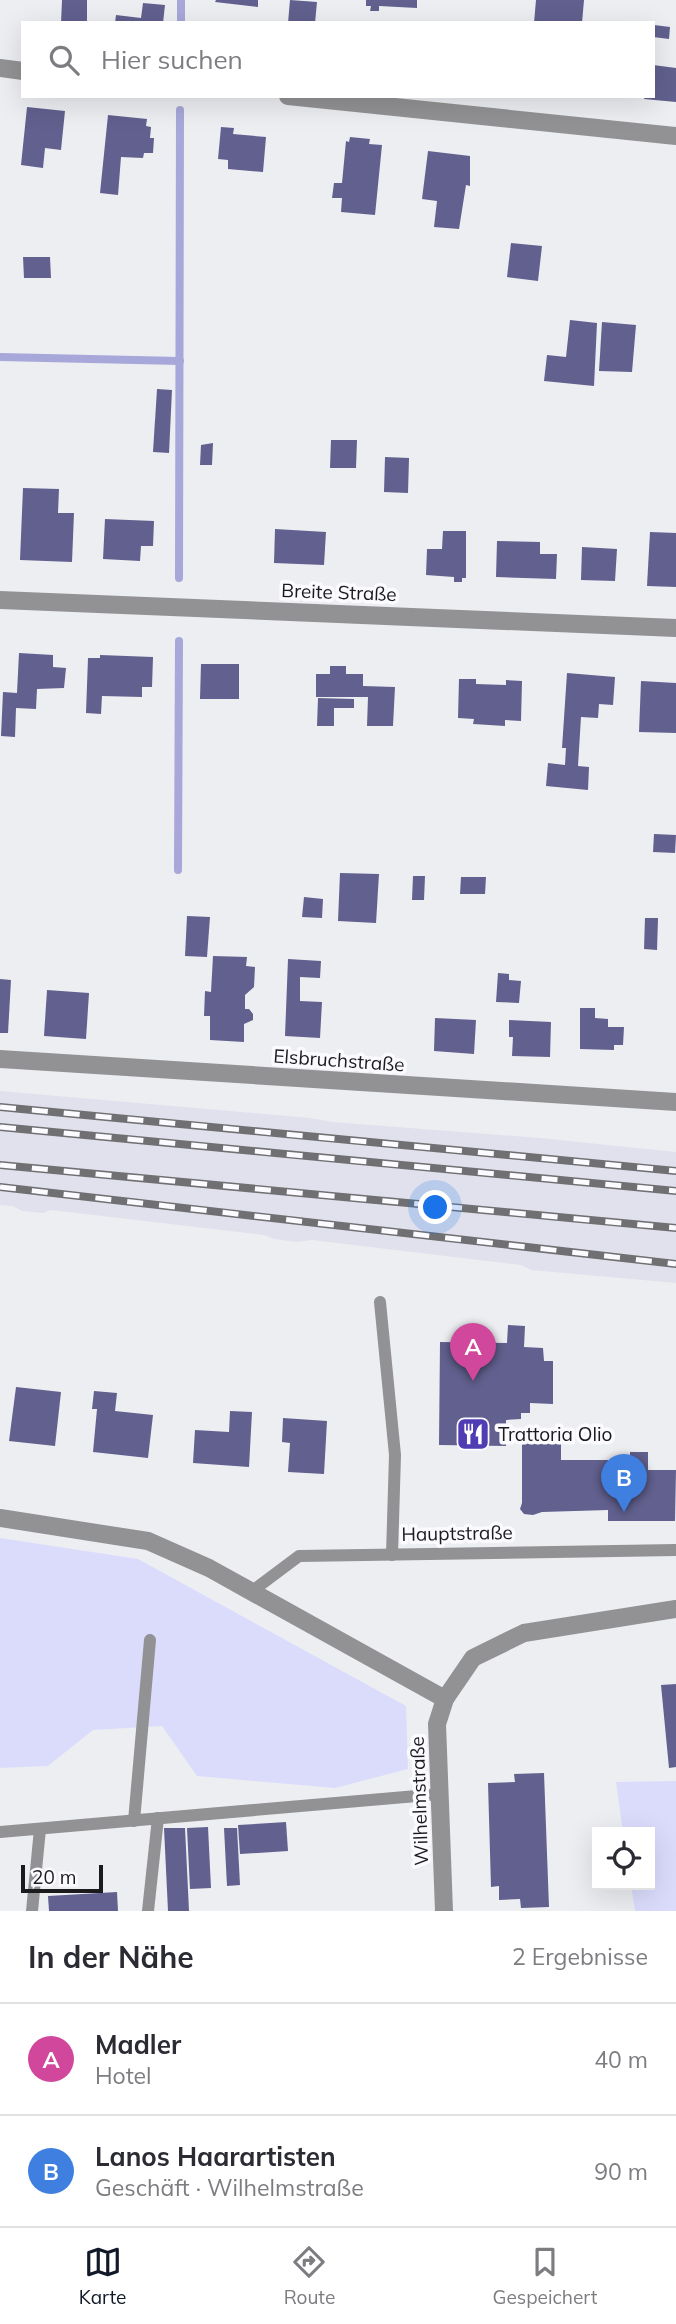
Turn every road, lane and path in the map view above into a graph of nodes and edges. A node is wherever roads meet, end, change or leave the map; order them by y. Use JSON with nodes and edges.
{"nodes":[{"id":1,"x":0,"y":68,"type":"edge"},
{"id":2,"x":21,"y":71,"type":"edge"},
{"id":3,"x":307,"y":98,"type":"edge"},
{"id":4,"x":676,"y":136,"type":"edge"},
{"id":5,"x":0,"y":600,"type":"edge"},
{"id":6,"x":676,"y":628,"type":"edge"},
{"id":7,"x":0,"y":1059,"type":"edge"},
{"id":8,"x":676,"y":1102,"type":"edge"},
{"id":9,"x":380,"y":1302,"type":"dead end"},
{"id":10,"x":0,"y":1518,"type":"edge"},
{"id":11,"x":676,"y":1550,"type":"edge"},
{"id":12,"x":392,"y":1555,"type":"junction"},
{"id":13,"x":251,"y":1592,"type":"junction"},
{"id":14,"x":676,"y":1609,"type":"edge"},
{"id":15,"x":150,"y":1640,"type":"dead end"},
{"id":16,"x":445,"y":1699,"type":"junction"},
{"id":17,"x":440,"y":1794,"type":"junction"},
{"id":18,"x":158,"y":1818,"type":"junction"},
{"id":19,"x":134,"y":1821,"type":"junction"},
{"id":20,"x":40,"y":1829,"type":"junction"},
{"id":21,"x":0,"y":1832,"type":"edge"},
{"id":22,"x":32,"y":1911,"type":"edge"},
{"id":23,"x":148,"y":1911,"type":"edge"},
{"id":24,"x":444,"y":1911,"type":"edge"}],
"edges":[{"from":1,"to":2,"type":"street"},
{"from":3,"to":4,"type":"street"},
{"from":5,"to":6,"type":"street","name":"Breite Straße"},
{"from":7,"to":8,"type":"street","name":"Elsbruchstraße"},
{"from":9,"to":12,"type":"lane"},
{"from":10,"to":13,"type":"street"},
{"from":11,"to":12,"type":"lane","name":"Hauptstraße"},
{"from":12,"to":13,"type":"lane","name":"Hauptstraße"},
{"from":13,"to":16,"type":"street"},
{"from":14,"to":16,"type":"street","name":"Wilhelmstraße"},
{"from":15,"to":19,"type":"lane"},
{"from":16,"to":17,"type":"street","name":"Wilhelmstraße"},
{"from":17,"to":18,"type":"lane"},
{"from":17,"to":24,"type":"street","name":"Wilhelmstraße"},
{"from":18,"to":19,"type":"lane"},
{"from":18,"to":23,"type":"lane"},
{"from":19,"to":20,"type":"lane"},
{"from":20,"to":21,"type":"lane"},
{"from":20,"to":22,"type":"lane"}]}
